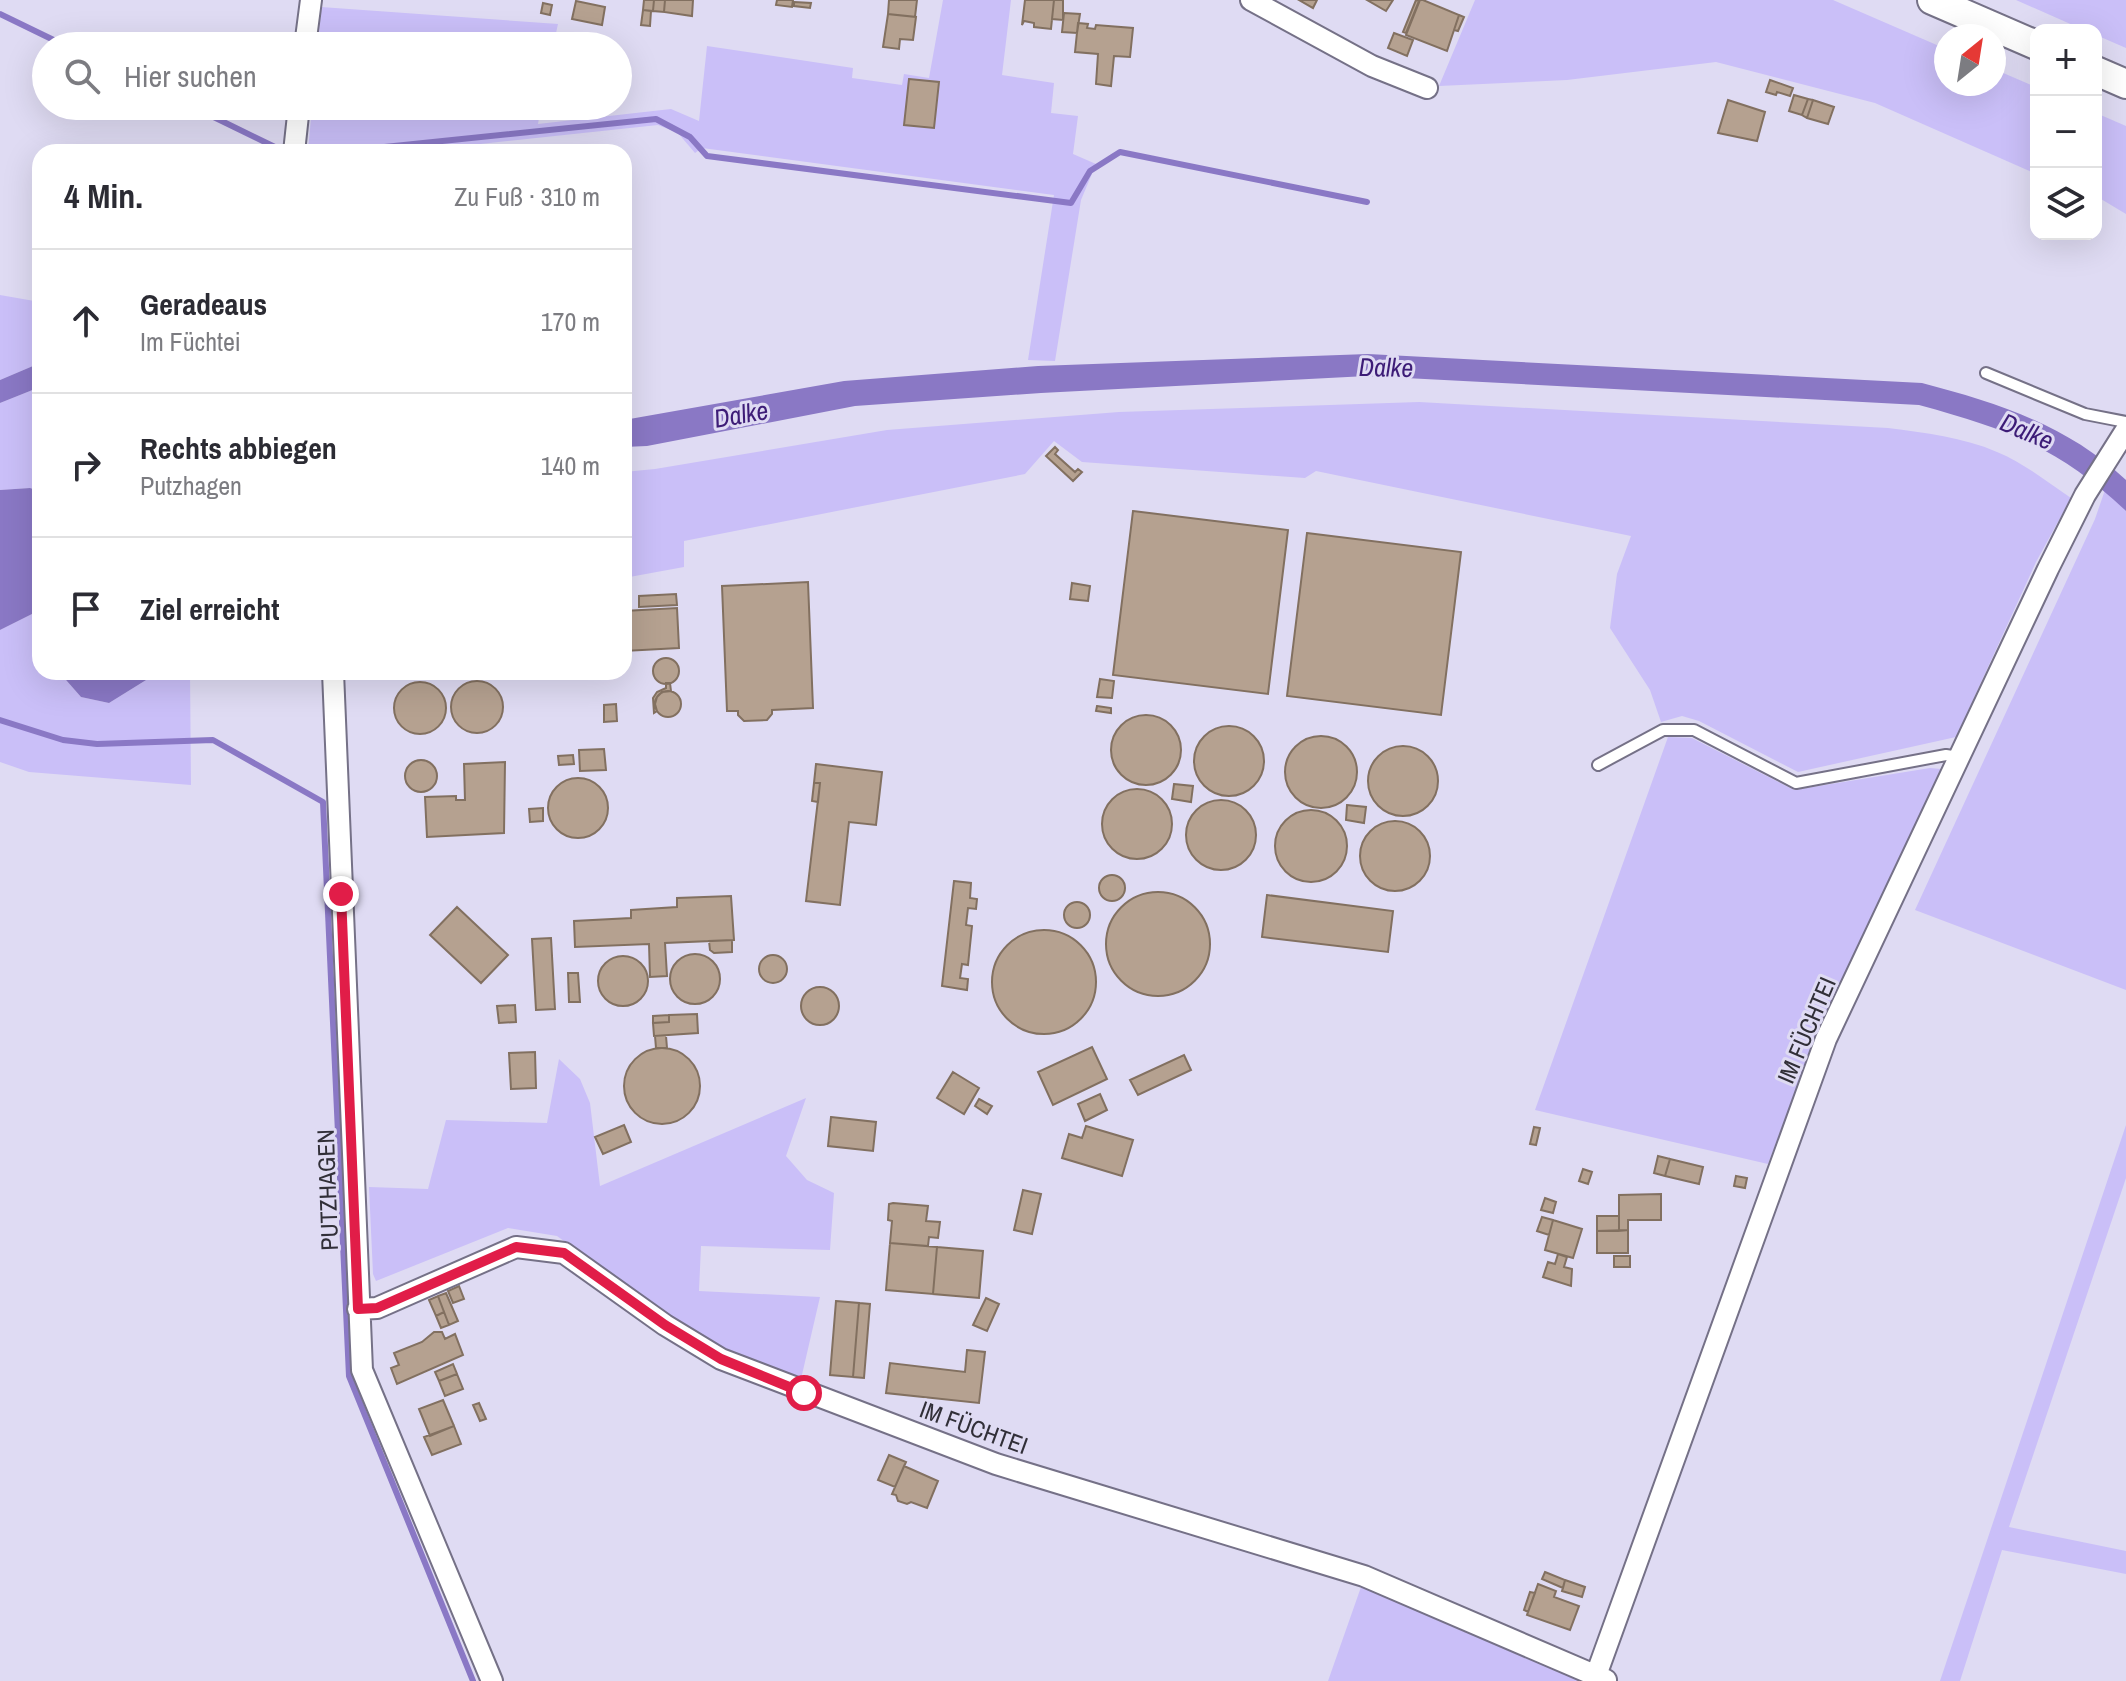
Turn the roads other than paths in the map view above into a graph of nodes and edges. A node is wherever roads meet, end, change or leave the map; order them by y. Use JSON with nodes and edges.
{"nodes":[{"id":1,"x":311,"y":0,"type":"edge"},
{"id":2,"x":1251,"y":0,"type":"edge"},
{"id":3,"x":1932,"y":0,"type":"edge"},
{"id":4,"x":307,"y":32,"type":"edge"},
{"id":5,"x":2030,"y":42,"type":"edge"},
{"id":6,"x":2102,"y":74,"type":"edge"},
{"id":7,"x":2126,"y":84,"type":"edge"},
{"id":8,"x":1427,"y":88,"type":"dead end"},
{"id":9,"x":297,"y":120,"type":"edge"},
{"id":10,"x":295,"y":144,"type":"edge"},
{"id":11,"x":1986,"y":373,"type":"dead end"},
{"id":12,"x":2126,"y":422,"type":"edge"},
{"id":13,"x":2121,"y":438,"type":"edge"},
{"id":14,"x":333,"y":680,"type":"edge"},
{"id":15,"x":1961,"y":758,"type":"junction"},
{"id":16,"x":1598,"y":765,"type":"dead end"},
{"id":17,"x":358,"y":1309,"type":"junction"},
{"id":18,"x":1599,"y":1680,"type":"edge"},
{"id":19,"x":492,"y":1681,"type":"edge"}],
"edges":[{"from":1,"to":4,"type":"street"},
{"from":2,"to":8,"type":"street"},
{"from":3,"to":5,"type":"main road"},
{"from":6,"to":7,"type":"main road"},
{"from":9,"to":10,"type":"street"},
{"from":11,"to":12,"type":"lane"},
{"from":13,"to":15,"type":"street","name":"IM FÜCHTEI"},
{"from":14,"to":17,"type":"street","name":"PUTZHAGEN"},
{"from":15,"to":16,"type":"lane"},
{"from":15,"to":18,"type":"street","name":"IM FÜCHTEI"},
{"from":17,"to":18,"type":"street","name":"IM FÜCHTEI"},
{"from":17,"to":19,"type":"street","name":"PUTZHAGEN"}]}
